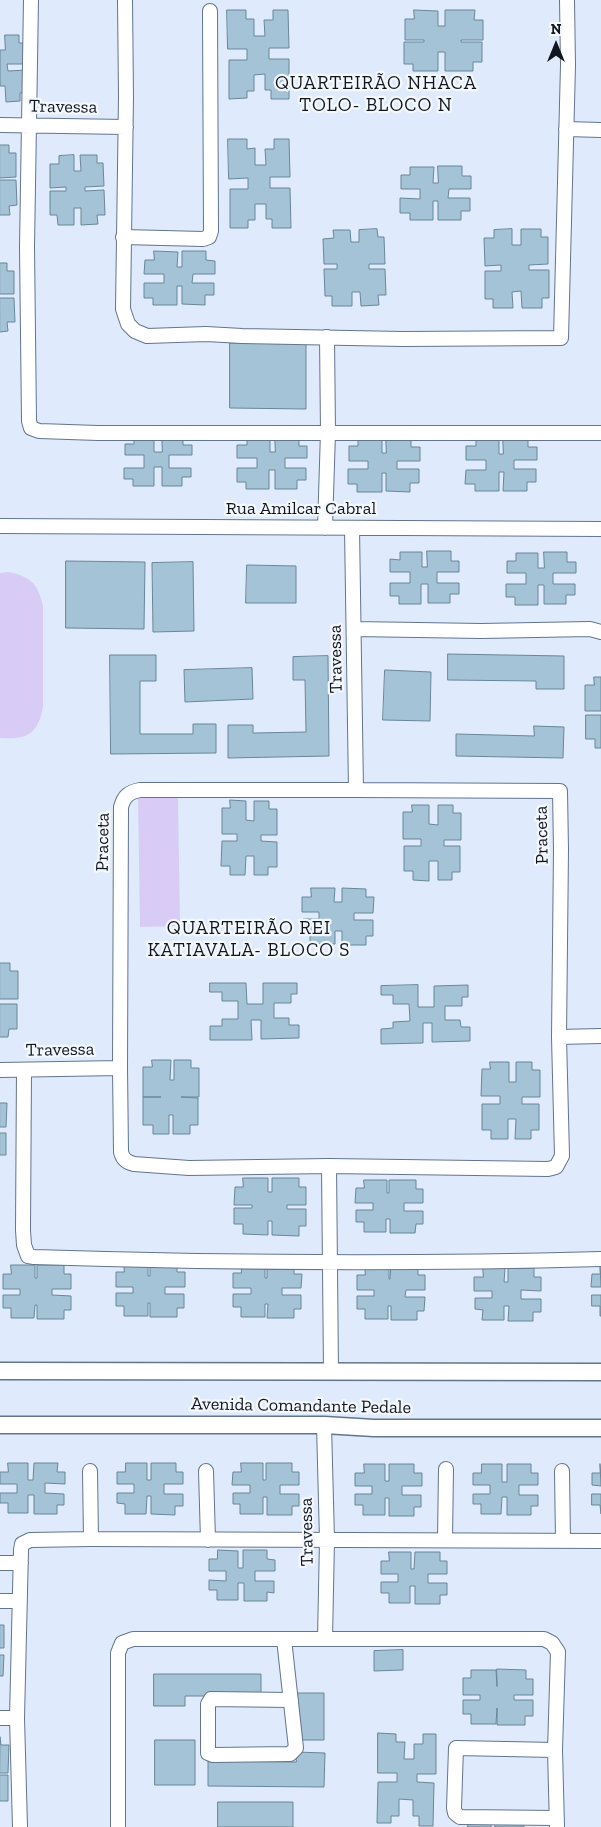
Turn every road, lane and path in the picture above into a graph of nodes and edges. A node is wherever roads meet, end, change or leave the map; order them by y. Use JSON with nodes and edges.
{"nodes":[{"id":1,"x":31,"y":0,"type":"edge"},
{"id":2,"x":125,"y":0,"type":"edge"},
{"id":3,"x":567,"y":0,"type":"edge"},
{"id":4,"x":210,"y":11,"type":"dead end"},
{"id":5,"x":0,"y":125,"type":"edge"},
{"id":6,"x":30,"y":125,"type":"junction"},
{"id":7,"x":126,"y":127,"type":"junction"},
{"id":8,"x":566,"y":129,"type":"junction"},
{"id":9,"x":601,"y":130,"type":"edge"},
{"id":10,"x":123,"y":237,"type":"junction"},
{"id":11,"x":327,"y":337,"type":"junction"},
{"id":12,"x":328,"y":432,"type":"junction"},
{"id":13,"x":601,"y":434,"type":"edge"},
{"id":14,"x":0,"y":526,"type":"edge"},
{"id":15,"x":325,"y":528,"type":"junction"},
{"id":16,"x":352,"y":528,"type":"junction"},
{"id":17,"x":601,"y":529,"type":"edge"},
{"id":18,"x":354,"y":629,"type":"junction"},
{"id":19,"x":601,"y":632,"type":"edge"},
{"id":20,"x":356,"y":790,"type":"junction"},
{"id":21,"x":601,"y":1036,"type":"edge"},
{"id":22,"x":559,"y":1037,"type":"junction"},
{"id":23,"x":120,"y":1068,"type":"junction"},
{"id":24,"x":0,"y":1070,"type":"edge"},
{"id":25,"x":24,"y":1070,"type":"junction"},
{"id":26,"x":329,"y":1166,"type":"junction"},
{"id":27,"x":601,"y":1259,"type":"edge"},
{"id":28,"x":330,"y":1262,"type":"junction"},
{"id":29,"x":0,"y":1372,"type":"edge"},
{"id":30,"x":331,"y":1372,"type":"junction"},
{"id":31,"x":601,"y":1372,"type":"edge"},
{"id":32,"x":0,"y":1425,"type":"edge"},
{"id":33,"x":324,"y":1425,"type":"junction"},
{"id":34,"x":601,"y":1428,"type":"edge"},
{"id":35,"x":446,"y":1468,"type":"dead end"},
{"id":36,"x":90,"y":1471,"type":"dead end"},
{"id":37,"x":206,"y":1471,"type":"dead end"},
{"id":38,"x":562,"y":1471,"type":"dead end"},
{"id":39,"x":92,"y":1539,"type":"junction"},
{"id":40,"x":208,"y":1540,"type":"junction"},
{"id":41,"x":327,"y":1540,"type":"junction"},
{"id":42,"x":445,"y":1540,"type":"junction"},
{"id":43,"x":563,"y":1540,"type":"junction"},
{"id":44,"x":601,"y":1541,"type":"edge"},
{"id":45,"x":0,"y":1563,"type":"edge"},
{"id":46,"x":21,"y":1563,"type":"junction"},
{"id":47,"x":0,"y":1600,"type":"edge"},
{"id":48,"x":20,"y":1600,"type":"junction"},
{"id":49,"x":284,"y":1638,"type":"junction"},
{"id":50,"x":325,"y":1638,"type":"junction"},
{"id":51,"x":291,"y":1700,"type":"junction"},
{"id":52,"x":0,"y":1718,"type":"edge"},
{"id":53,"x":17,"y":1718,"type":"junction"},
{"id":54,"x":556,"y":1750,"type":"junction"},
{"id":55,"x":557,"y":1822,"type":"edge"},
{"id":56,"x":20,"y":1827,"type":"edge"},
{"id":57,"x":118,"y":1827,"type":"edge"}],
"edges":[{"from":1,"to":6,"type":"street"},
{"from":2,"to":7,"type":"street"},
{"from":3,"to":8,"type":"street"},
{"from":4,"to":10,"type":"street"},
{"from":5,"to":6,"type":"street","name":"Travessa"},
{"from":6,"to":7,"type":"street","name":"Travessa"},
{"from":6,"to":12,"type":"street"},
{"from":7,"to":10,"type":"street"},
{"from":8,"to":9,"type":"street"},
{"from":8,"to":11,"type":"street"},
{"from":10,"to":11,"type":"street"},
{"from":11,"to":12,"type":"street"},
{"from":12,"to":13,"type":"street"},
{"from":12,"to":15,"type":"street"},
{"from":14,"to":15,"type":"street","name":"Rua Amilcar Cabral"},
{"from":15,"to":16,"type":"street","name":"Rua Amilcar Cabral"},
{"from":16,"to":17,"type":"street","name":"Rua Amilcar Cabral"},
{"from":16,"to":18,"type":"street","name":"Travessa"},
{"from":18,"to":19,"type":"street"},
{"from":18,"to":20,"type":"street","name":"Travessa"},
{"from":20,"to":22,"type":"street","name":"Praceta"},
{"from":20,"to":23,"type":"street","name":"Praceta"},
{"from":21,"to":22,"type":"street"},
{"from":22,"to":26,"type":"street","name":"Praceta"},
{"from":23,"to":25,"type":"street","name":"Travessa"},
{"from":23,"to":26,"type":"street","name":"Praceta"},
{"from":24,"to":25,"type":"street","name":"Travessa"},
{"from":25,"to":28,"type":"street"},
{"from":26,"to":28,"type":"street"},
{"from":27,"to":28,"type":"street"},
{"from":28,"to":30,"type":"street"},
{"from":29,"to":30,"type":"street","name":"Avenida Comandante Pedale"},
{"from":30,"to":31,"type":"street","name":"Avenida Comandante Pedale"},
{"from":32,"to":33,"type":"street","name":"Avenida Comandante Pedale"},
{"from":33,"to":34,"type":"street","name":"Avenida Comandante Pedale"},
{"from":33,"to":41,"type":"street","name":"Travessa"},
{"from":35,"to":42,"type":"street"},
{"from":36,"to":39,"type":"street"},
{"from":37,"to":40,"type":"street"},
{"from":38,"to":43,"type":"street"},
{"from":39,"to":40,"type":"street"},
{"from":39,"to":46,"type":"street"},
{"from":40,"to":41,"type":"street"},
{"from":41,"to":42,"type":"street"},
{"from":41,"to":50,"type":"street","name":"Travessa"},
{"from":42,"to":43,"type":"street"},
{"from":43,"to":44,"type":"street"},
{"from":45,"to":46,"type":"street"},
{"from":46,"to":48,"type":"street"},
{"from":47,"to":48,"type":"street"},
{"from":48,"to":53,"type":"street"},
{"from":49,"to":50,"type":"street"},
{"from":49,"to":51,"type":"street"},
{"from":49,"to":57,"type":"street"},
{"from":50,"to":54,"type":"street"},
{"from":51,"to":51,"type":"street"},
{"from":52,"to":53,"type":"street"},
{"from":53,"to":56,"type":"street"},
{"from":54,"to":55,"type":"street"},
{"from":54,"to":55,"type":"street"}]}
